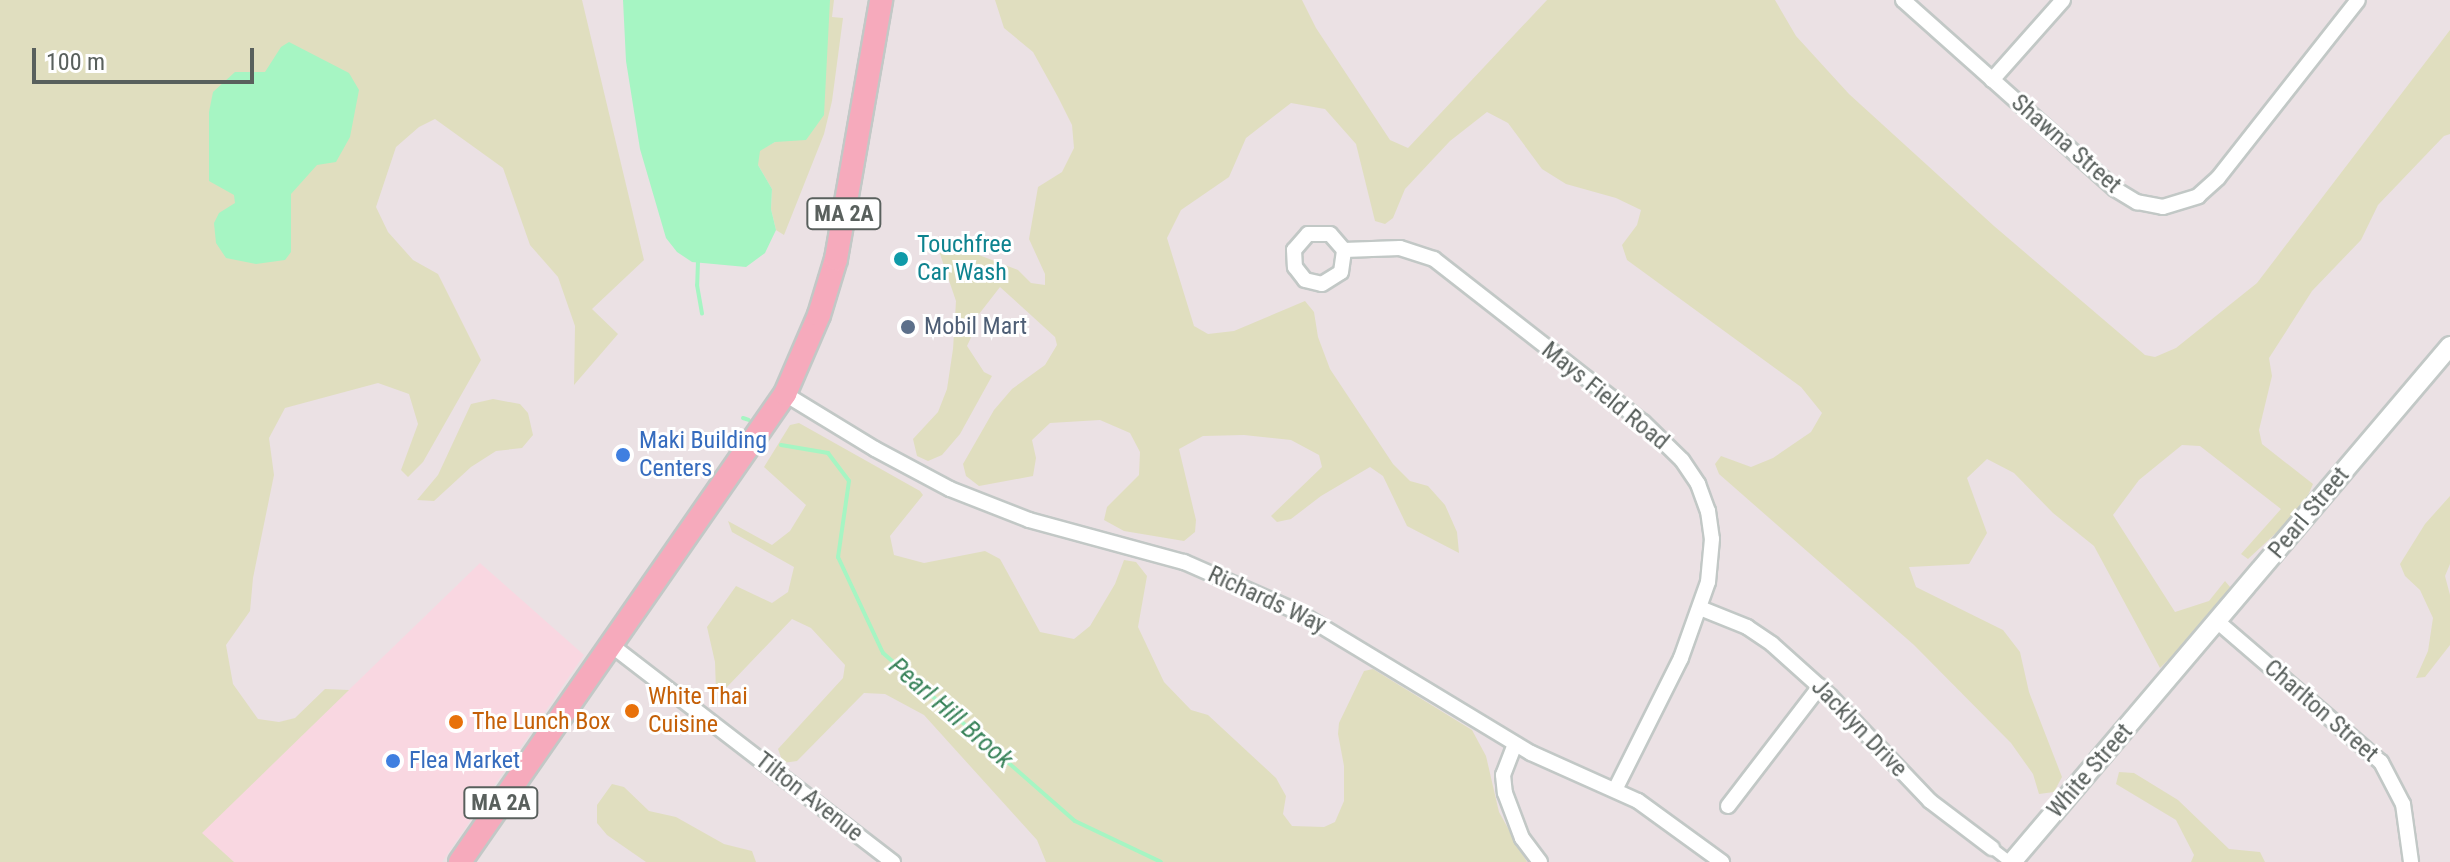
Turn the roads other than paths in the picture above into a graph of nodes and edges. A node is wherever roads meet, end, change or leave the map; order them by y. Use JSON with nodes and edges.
{"nodes":[{"id":1,"x":881,"y":0,"type":"edge"},
{"id":2,"x":1903,"y":0,"type":"edge"},
{"id":3,"x":2063,"y":0,"type":"edge"},
{"id":4,"x":2358,"y":0,"type":"edge"},
{"id":5,"x":1992,"y":80,"type":"junction"},
{"id":6,"x":1344,"y":250,"type":"dead end"},
{"id":7,"x":2450,"y":346,"type":"edge"},
{"id":8,"x":785,"y":394,"type":"junction"},
{"id":9,"x":1700,"y":608,"type":"junction"},
{"id":10,"x":2218,"y":622,"type":"junction"},
{"id":11,"x":611,"y":645,"type":"junction"},
{"id":12,"x":2168,"y":679,"type":"joint"},
{"id":13,"x":1820,"y":686,"type":"junction"},
{"id":14,"x":1515,"y":744,"type":"junction"},
{"id":15,"x":1616,"y":788,"type":"junction"},
{"id":16,"x":1728,"y":806,"type":"dead end"},
{"id":17,"x":1992,"y":848,"type":"joint"},
{"id":18,"x":460,"y":862,"type":"edge"},
{"id":19,"x":893,"y":862,"type":"edge"},
{"id":20,"x":1540,"y":862,"type":"edge"},
{"id":21,"x":1722,"y":862,"type":"edge"},
{"id":22,"x":2011,"y":862,"type":"edge"},
{"id":23,"x":2411,"y":862,"type":"edge"}],
"edges":[{"from":1,"to":8,"type":"main road","number":"MA 2A"},
{"from":2,"to":5,"type":"street","name":"Shawna Street"},
{"from":3,"to":5,"type":"street"},
{"from":4,"to":5,"type":"street","name":"Shawna Street"},
{"from":6,"to":9,"type":"street","name":"Mays Field Road"},
{"from":7,"to":10,"type":"street","name":"Pearl Street"},
{"from":8,"to":11,"type":"main road","number":"MA 2A"},
{"from":8,"to":14,"type":"street","name":"Richards Way"},
{"from":9,"to":13,"type":"street","name":"Jacklyn Drive"},
{"from":9,"to":15,"type":"street","name":"Mays Field Road"},
{"from":10,"to":12,"type":"street","name":"Pearl Street"},
{"from":10,"to":23,"type":"street","name":"Charlton Street"},
{"from":11,"to":18,"type":"main road","number":"MA 2A"},
{"from":11,"to":19,"type":"street","name":"Tilton Avenue"},
{"from":12,"to":22,"type":"street","name":"White Street"},
{"from":13,"to":16,"type":"street"},
{"from":13,"to":17,"type":"street","name":"Jacklyn Drive"},
{"from":14,"to":15,"type":"street","name":"Richards Way"},
{"from":14,"to":20,"type":"street"},
{"from":15,"to":21,"type":"street","name":"Richards Way"},
{"from":17,"to":22,"type":"street","name":"Jacklyn Drive"}]}
